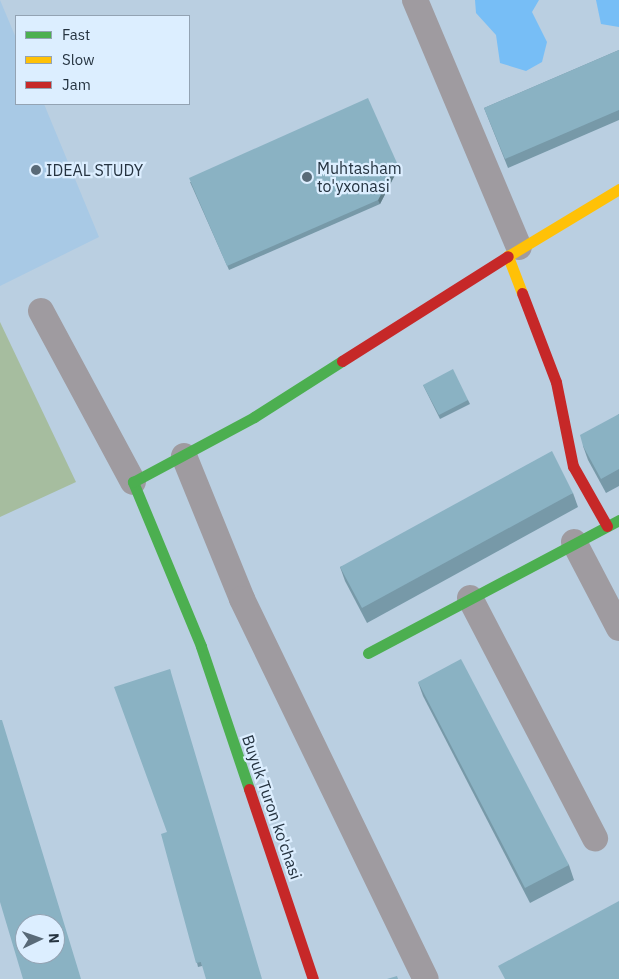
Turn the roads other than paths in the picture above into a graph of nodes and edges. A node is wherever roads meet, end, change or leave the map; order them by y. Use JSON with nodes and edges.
{"nodes":[{"id":1,"x":415,"y":0,"type":"edge"},
{"id":2,"x":619,"y":189,"type":"edge"},
{"id":3,"x":514,"y":251,"type":"junction"},
{"id":4,"x":41,"y":311,"type":"dead end"},
{"id":5,"x":184,"y":456,"type":"junction"},
{"id":6,"x":133,"y":482,"type":"junction"},
{"id":7,"x":619,"y":520,"type":"edge"},
{"id":8,"x":607,"y":526,"type":"junction"},
{"id":9,"x":574,"y":542,"type":"junction"},
{"id":10,"x":470,"y":598,"type":"junction"},
{"id":11,"x":619,"y":628,"type":"edge"},
{"id":12,"x":368,"y":653,"type":"dead end"},
{"id":13,"x":595,"y":838,"type":"dead end"},
{"id":14,"x":313,"y":979,"type":"edge"},
{"id":15,"x":426,"y":979,"type":"edge"}],
"edges":[{"from":1,"to":3,"type":"street"},
{"from":2,"to":3,"type":"street"},
{"from":3,"to":5,"type":"street"},
{"from":3,"to":8,"type":"street"},
{"from":4,"to":6,"type":"street"},
{"from":5,"to":6,"type":"street"},
{"from":5,"to":15,"type":"street"},
{"from":6,"to":14,"type":"street","name":"Buyuk Turon ko'chasi"},
{"from":7,"to":8,"type":"street"},
{"from":8,"to":9,"type":"street"},
{"from":9,"to":10,"type":"street"},
{"from":9,"to":11,"type":"street"},
{"from":10,"to":12,"type":"street"},
{"from":10,"to":13,"type":"street"}]}
